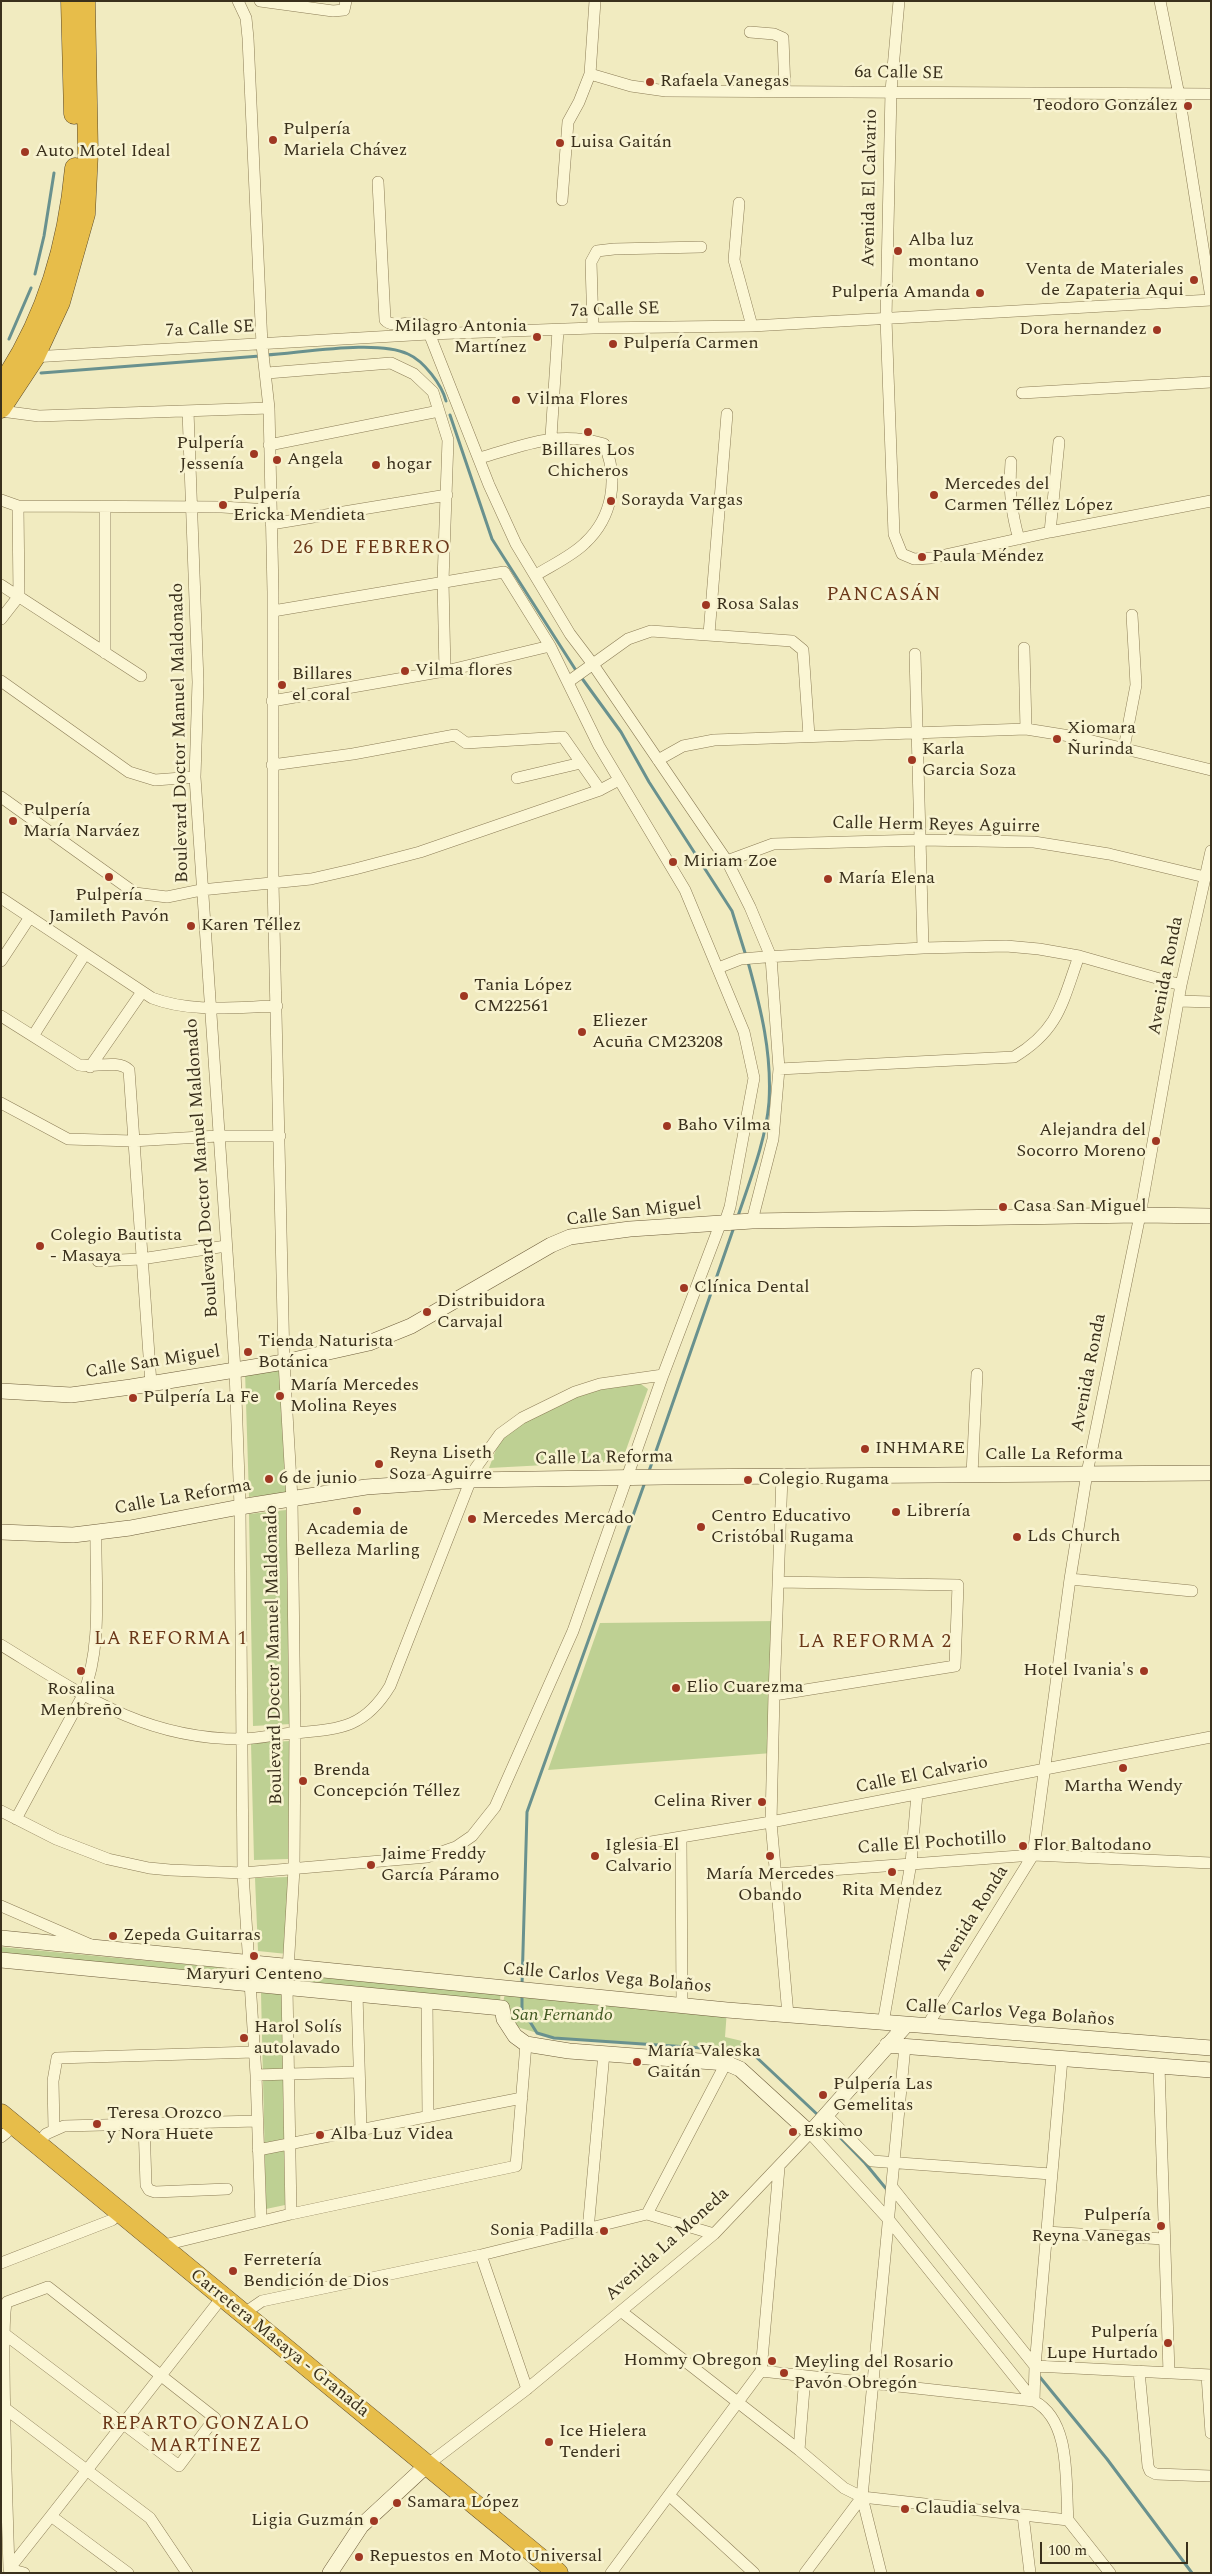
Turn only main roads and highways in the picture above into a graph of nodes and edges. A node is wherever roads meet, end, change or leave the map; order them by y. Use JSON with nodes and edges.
{"nodes":[{"id":1,"x":71,"y":1,"type":"edge"},
{"id":2,"x":85,"y":1,"type":"edge"},
{"id":3,"x":28,"y":355,"type":"junction"},
{"id":4,"x":1,"y":386,"type":"edge"},
{"id":5,"x":1,"y":410,"type":"edge"},
{"id":6,"x":2,"y":2129,"type":"edge"},
{"id":7,"x":422,"y":2468,"type":"junction"},
{"id":8,"x":541,"y":2573,"type":"edge"},
{"id":9,"x":558,"y":2573,"type":"edge"}],
"edges":[{"from":1,"to":3,"type":"highway"},
{"from":2,"to":3,"type":"highway"},
{"from":3,"to":4,"type":"highway"},
{"from":3,"to":5,"type":"highway"},
{"from":6,"to":7,"type":"highway","name":"Carretera Masaya - Granada"},
{"from":6,"to":7,"type":"highway","name":"Carretera Masaya - Granada"},
{"from":7,"to":8,"type":"highway","name":"Carretera Masaya - Granada"},
{"from":7,"to":9,"type":"highway","name":"Carretera Masaya - Granada"}]}
